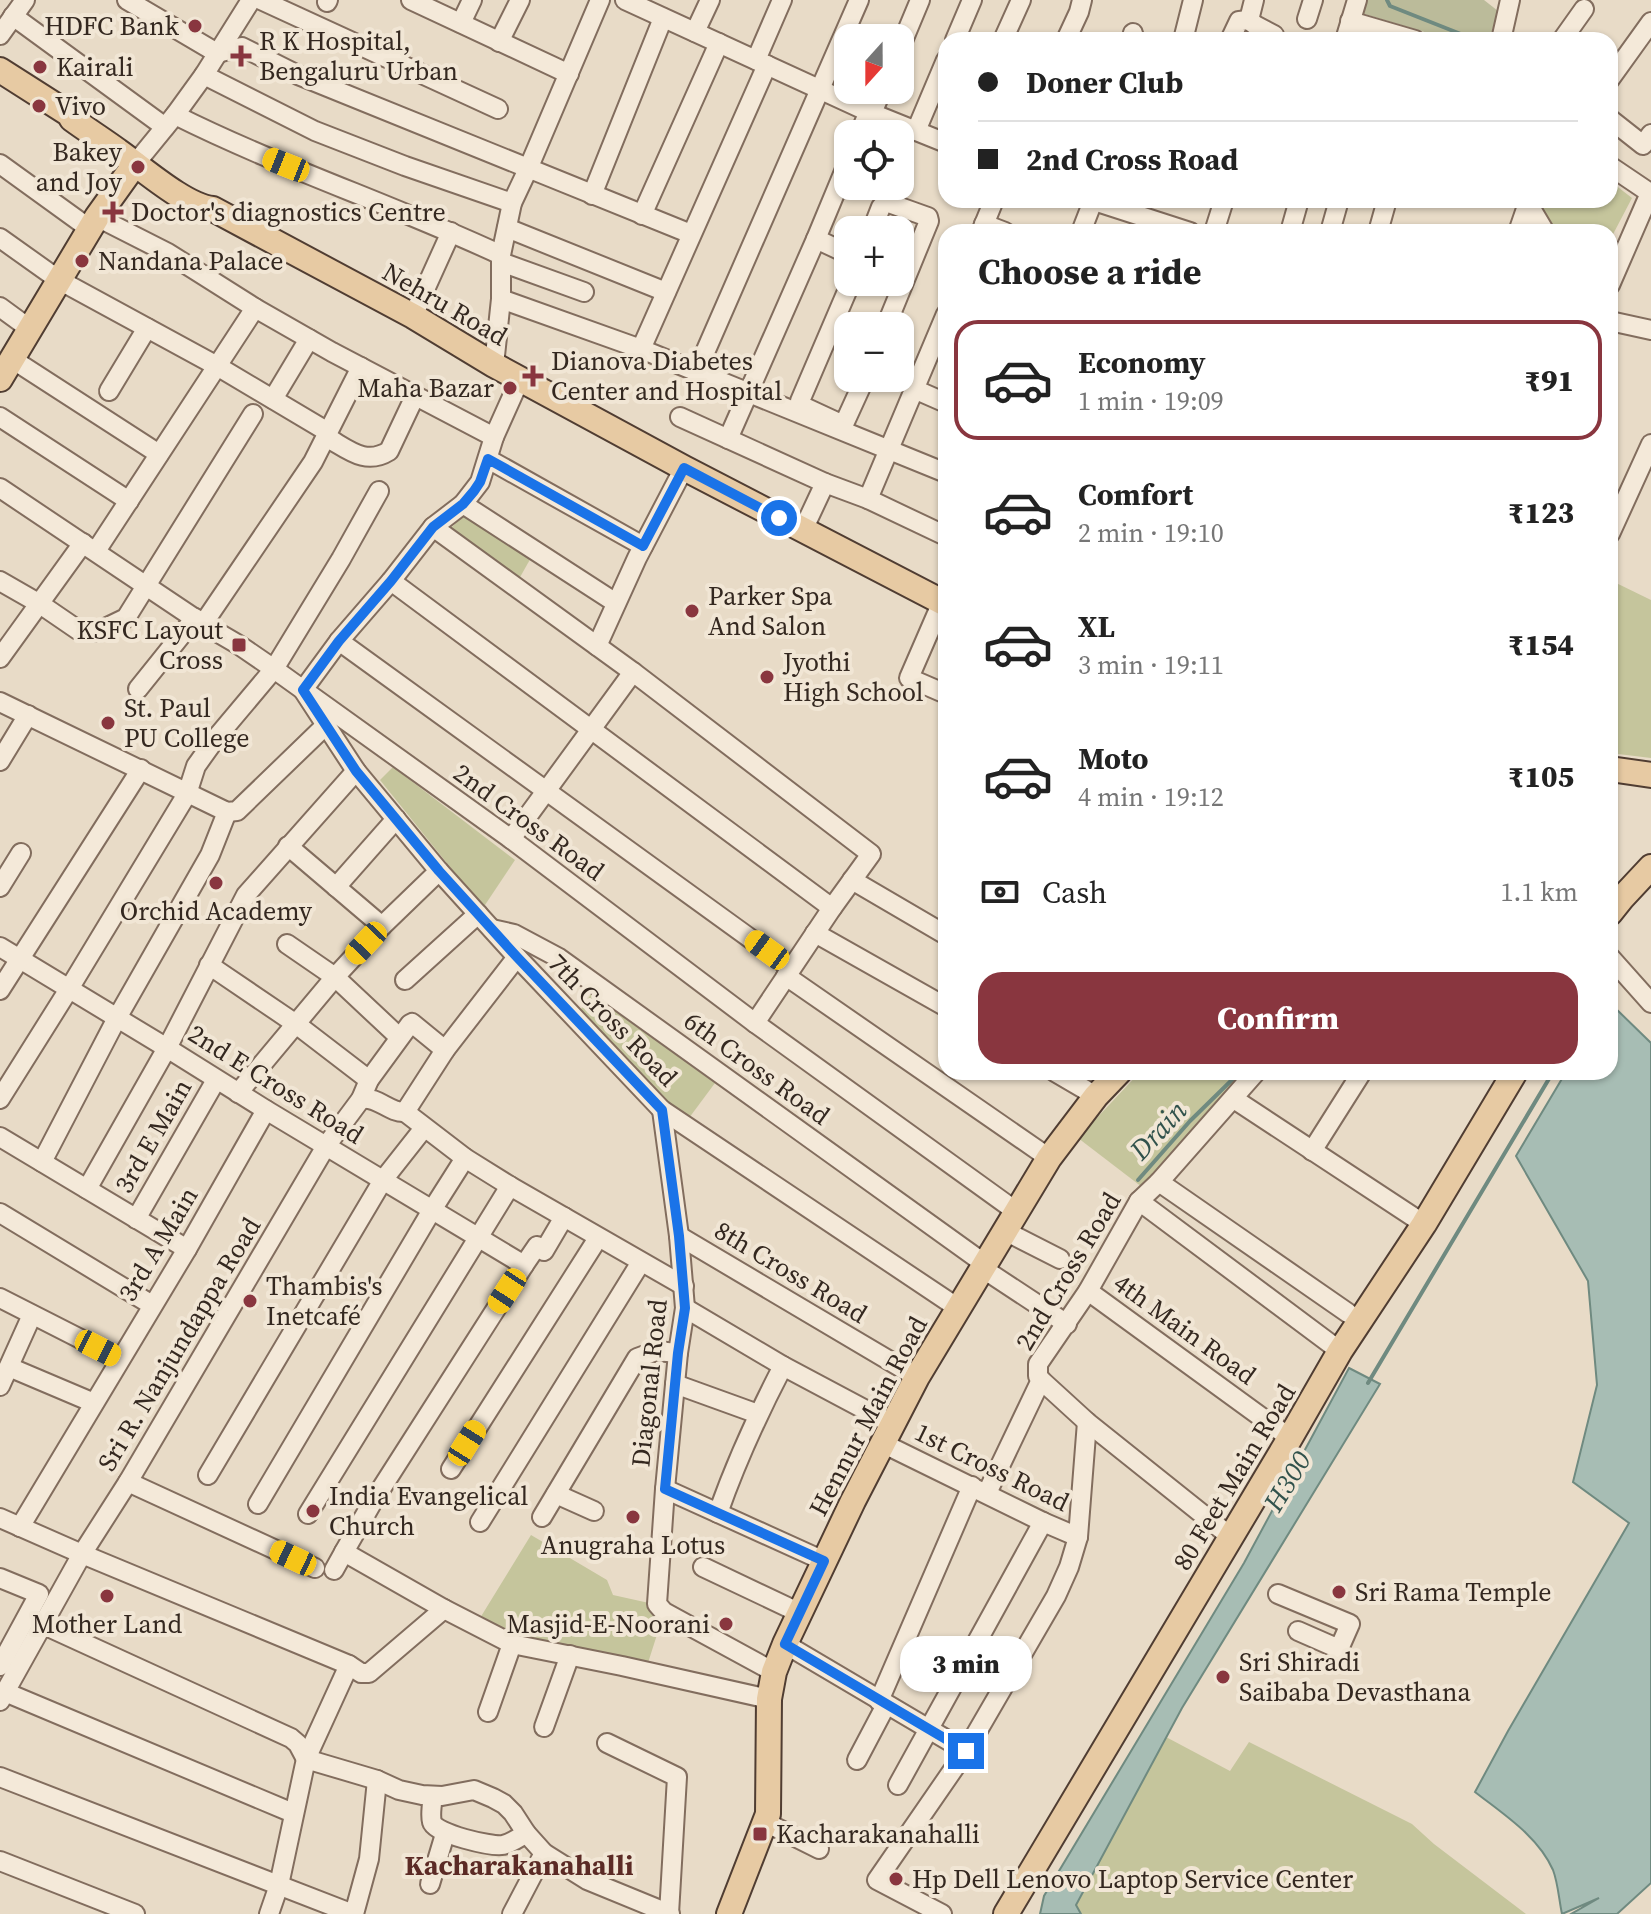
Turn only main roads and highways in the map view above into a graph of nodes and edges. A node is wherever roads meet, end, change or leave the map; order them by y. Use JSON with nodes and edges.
{"nodes":[{"id":1,"x":0,"y":70,"type":"edge"},
{"id":2,"x":138,"y":160,"type":"junction"},
{"id":3,"x":6,"y":369,"type":"edge"},
{"id":4,"x":938,"y":600,"type":"edge"},
{"id":5,"x":1618,"y":770,"type":"edge"},
{"id":6,"x":1651,"y":775,"type":"edge"},
{"id":7,"x":1651,"y":853,"type":"edge"},
{"id":8,"x":1651,"y":867,"type":"edge"},
{"id":9,"x":1618,"y":885,"type":"edge"},
{"id":10,"x":1618,"y":903,"type":"edge"},
{"id":11,"x":1111,"y":1080,"type":"edge"},
{"id":12,"x":1493,"y":1080,"type":"edge"},
{"id":13,"x":1510,"y":1080,"type":"edge"},
{"id":14,"x":1419,"y":1220,"type":"junction"},
{"id":15,"x":1334,"y":1346,"type":"junction"},
{"id":16,"x":1227,"y":1534,"type":"junction"},
{"id":17,"x":729,"y":1914,"type":"edge"},
{"id":18,"x":990,"y":1914,"type":"edge"},
{"id":19,"x":1006,"y":1914,"type":"edge"}],
"edges":[{"from":1,"to":2,"type":"main road","name":"Nehru Road"},
{"from":2,"to":3,"type":"main road"},
{"from":2,"to":4,"type":"main road","name":"Nehru Road"},
{"from":5,"to":6,"type":"main road"},
{"from":7,"to":9,"type":"main road"},
{"from":8,"to":10,"type":"main road"},
{"from":11,"to":17,"type":"main road","name":"Hennur Main Road"},
{"from":12,"to":14,"type":"main road","name":"80 Feet Main Road"},
{"from":13,"to":14,"type":"main road","name":"80 Feet Main Road"},
{"from":14,"to":15,"type":"main road","name":"80 Feet Main Road"},
{"from":14,"to":15,"type":"main road","name":"80 Feet Main Road"},
{"from":15,"to":16,"type":"main road","name":"80 Feet Main Road"},
{"from":16,"to":18,"type":"main road","name":"80 Feet Main Road"},
{"from":16,"to":19,"type":"main road","name":"80 Feet Main Road"}]}
